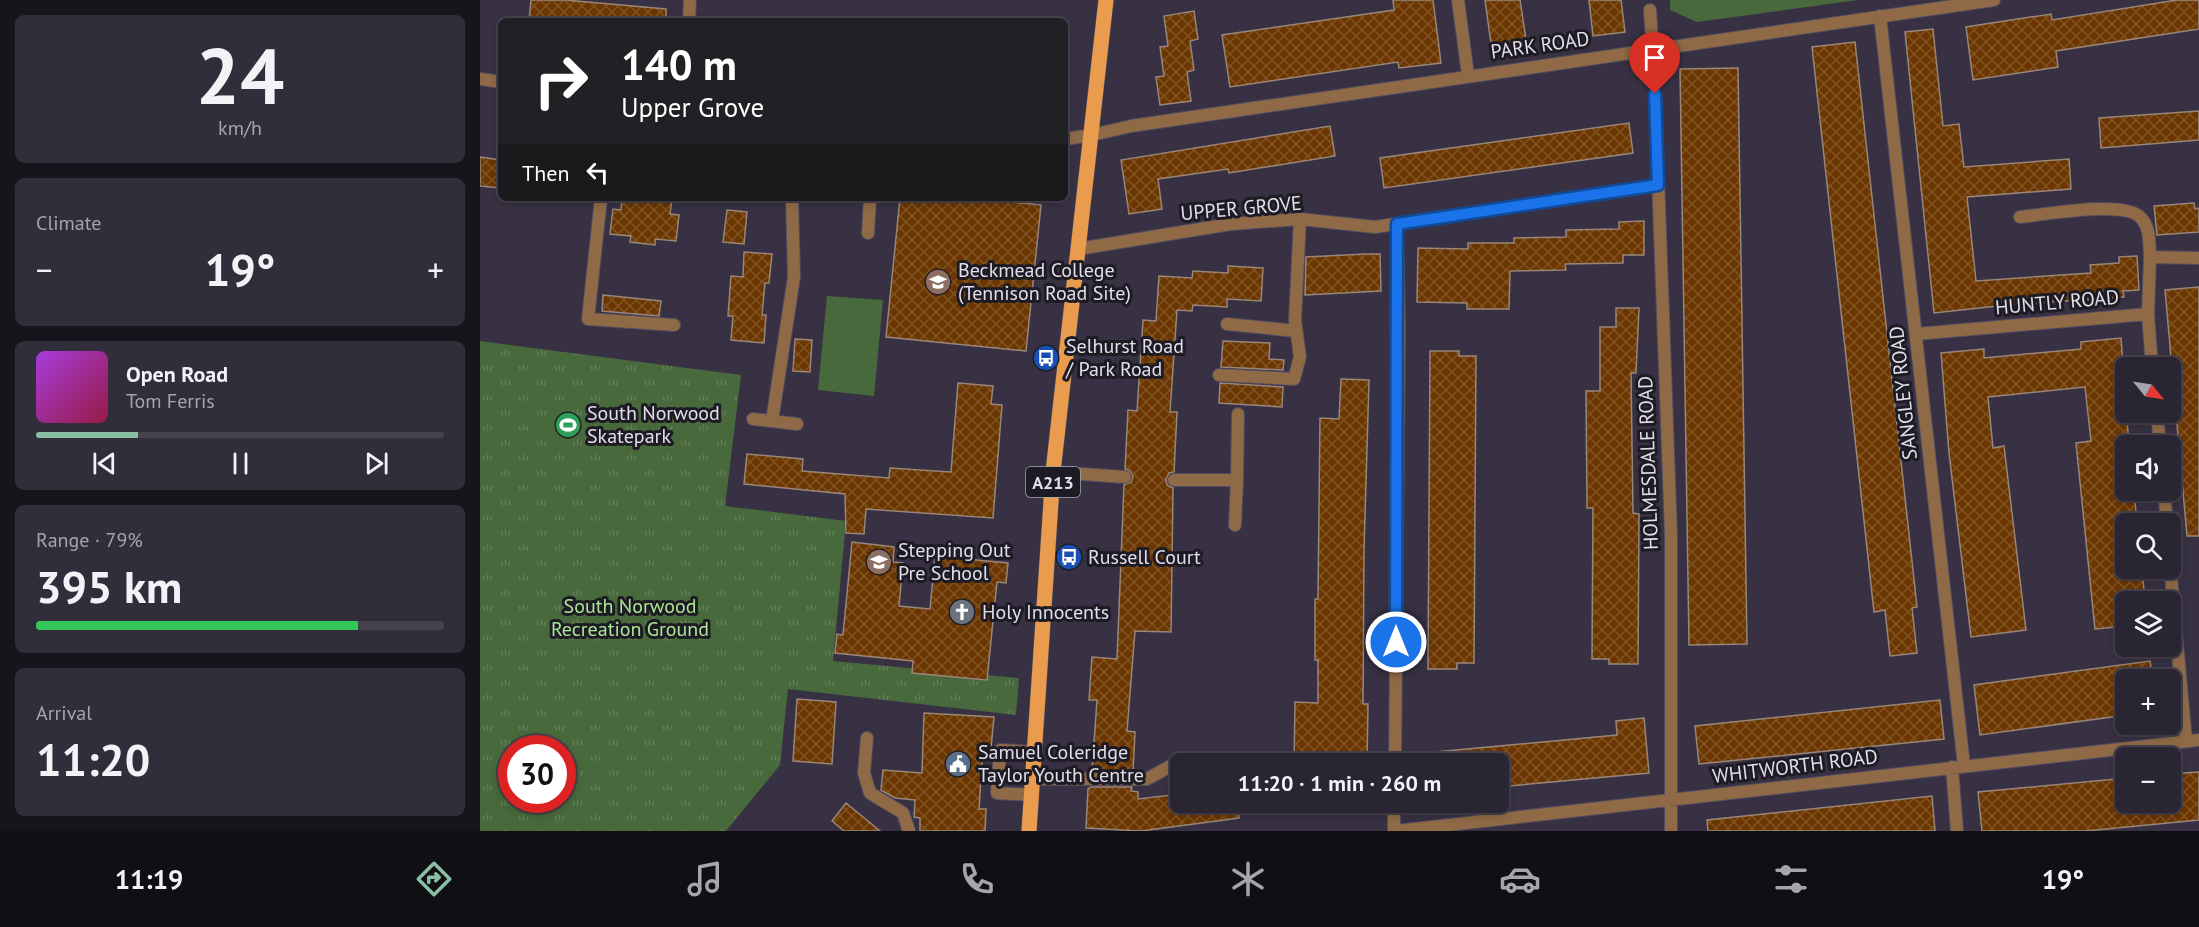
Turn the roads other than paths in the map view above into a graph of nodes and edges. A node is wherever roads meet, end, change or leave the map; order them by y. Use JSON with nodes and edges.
{"nodes":[{"id":1,"x":690,"y":0,"type":"edge"},
{"id":2,"x":1106,"y":0,"type":"edge"},
{"id":3,"x":1458,"y":0,"type":"edge"},
{"id":4,"x":1994,"y":0,"type":"edge"},
{"id":5,"x":1650,"y":10,"type":"dead end"},
{"id":6,"x":1880,"y":16,"type":"junction"},
{"id":7,"x":689,"y":18,"type":"edge"},
{"id":8,"x":1654,"y":49,"type":"junction"},
{"id":9,"x":1468,"y":75,"type":"junction"},
{"id":10,"x":480,"y":79,"type":"edge"},
{"id":11,"x":498,"y":82,"type":"edge"},
{"id":12,"x":1092,"y":135,"type":"junction"},
{"id":13,"x":1068,"y":139,"type":"edge"},
{"id":14,"x":1658,"y":185,"type":"junction"},
{"id":15,"x":601,"y":201,"type":"edge"},
{"id":16,"x":792,"y":201,"type":"edge"},
{"id":17,"x":870,"y":201,"type":"edge"},
{"id":18,"x":2020,"y":217,"type":"dead end"},
{"id":19,"x":1300,"y":219,"type":"junction"},
{"id":20,"x":1397,"y":224,"type":"junction"},
{"id":21,"x":868,"y":233,"type":"dead end"},
{"id":22,"x":1078,"y":249,"type":"junction"},
{"id":23,"x":2150,"y":257,"type":"junction"},
{"id":24,"x":2199,"y":258,"type":"edge"},
{"id":25,"x":2148,"y":314,"type":"junction"},
{"id":26,"x":1227,"y":324,"type":"dead end"},
{"id":27,"x":674,"y":325,"type":"dead end"},
{"id":28,"x":1296,"y":331,"type":"junction"},
{"id":29,"x":1916,"y":334,"type":"junction"},
{"id":30,"x":2151,"y":357,"type":"edge"},
{"id":31,"x":1219,"y":375,"type":"dead end"},
{"id":32,"x":1238,"y":414,"type":"dead end"},
{"id":33,"x":753,"y":419,"type":"dead end"},
{"id":34,"x":772,"y":421,"type":"junction"},
{"id":35,"x":797,"y":424,"type":"dead end"},
{"id":36,"x":1053,"y":472,"type":"junction"},
{"id":37,"x":1125,"y":477,"type":"dead end"},
{"id":38,"x":1174,"y":480,"type":"dead end"},
{"id":39,"x":1237,"y":480,"type":"junction"},
{"id":40,"x":1234,"y":525,"type":"dead end"},
{"id":41,"x":2172,"y":579,"type":"edge"},
{"id":42,"x":867,"y":738,"type":"dead end"},
{"id":43,"x":2193,"y":741,"type":"edge"},
{"id":44,"x":1035,"y":752,"type":"junction"},
{"id":45,"x":1395,"y":753,"type":"edge"},
{"id":46,"x":1170,"y":766,"type":"edge"},
{"id":47,"x":1958,"y":766,"type":"junction"},
{"id":48,"x":1033,"y":779,"type":"junction"},
{"id":49,"x":1032,"y":795,"type":"junction"},
{"id":50,"x":1671,"y":801,"type":"junction"},
{"id":51,"x":1394,"y":813,"type":"edge"},
{"id":52,"x":909,"y":831,"type":"edge"},
{"id":53,"x":1029,"y":831,"type":"edge"},
{"id":54,"x":1395,"y":831,"type":"edge"},
{"id":55,"x":1671,"y":831,"type":"edge"},
{"id":56,"x":1957,"y":831,"type":"edge"}],
"edges":[{"from":1,"to":7,"type":"street"},
{"from":2,"to":12,"type":"main road","number":"A213"},
{"from":3,"to":9,"type":"street"},
{"from":4,"to":6,"type":"street","name":"PARK ROAD"},
{"from":5,"to":8,"type":"street","name":"HOLMESDALE ROAD"},
{"from":6,"to":8,"type":"street","name":"PARK ROAD"},
{"from":6,"to":29,"type":"street","name":"SANGLEY ROAD"},
{"from":8,"to":9,"type":"street","name":"PARK ROAD"},
{"from":8,"to":14,"type":"street","name":"HOLMESDALE ROAD"},
{"from":9,"to":12,"type":"street","name":"PARK ROAD"},
{"from":10,"to":11,"type":"street"},
{"from":12,"to":13,"type":"street","name":"PARK ROAD"},
{"from":12,"to":22,"type":"main road","number":"A213"},
{"from":14,"to":20,"type":"street","name":"UPPER GROVE"},
{"from":14,"to":50,"type":"street","name":"HOLMESDALE ROAD"},
{"from":15,"to":27,"type":"street"},
{"from":16,"to":34,"type":"street"},
{"from":17,"to":21,"type":"street"},
{"from":18,"to":23,"type":"street"},
{"from":19,"to":20,"type":"street","name":"UPPER GROVE"},
{"from":19,"to":22,"type":"street","name":"UPPER GROVE"},
{"from":19,"to":28,"type":"street"},
{"from":20,"to":45,"type":"street"},
{"from":22,"to":36,"type":"main road","number":"A213"},
{"from":23,"to":24,"type":"street"},
{"from":23,"to":25,"type":"street"},
{"from":25,"to":29,"type":"street","name":"HUNTLY ROAD"},
{"from":25,"to":30,"type":"street","name":"HUNTLY ROAD"},
{"from":26,"to":28,"type":"street"},
{"from":28,"to":31,"type":"street"},
{"from":29,"to":47,"type":"street","name":"SANGLEY ROAD"},
{"from":32,"to":39,"type":"street"},
{"from":33,"to":34,"type":"street"},
{"from":34,"to":35,"type":"street"},
{"from":36,"to":37,"type":"street"},
{"from":36,"to":44,"type":"main road","number":"A213"},
{"from":38,"to":39,"type":"street"},
{"from":39,"to":40,"type":"street"},
{"from":41,"to":43,"type":"street"},
{"from":42,"to":52,"type":"street"},
{"from":43,"to":47,"type":"street","name":"WHITWORTH ROAD"},
{"from":44,"to":48,"type":"main road","number":"A213"},
{"from":44,"to":49,"type":"street"},
{"from":46,"to":48,"type":"street"},
{"from":47,"to":50,"type":"street","name":"WHITWORTH ROAD"},
{"from":47,"to":56,"type":"street","name":"SANGLEY ROAD"},
{"from":48,"to":49,"type":"main road","number":"A213"},
{"from":49,"to":53,"type":"main road","number":"A213"},
{"from":50,"to":54,"type":"street","name":"WHITWORTH ROAD"},
{"from":50,"to":55,"type":"street","name":"HOLMESDALE ROAD"},
{"from":51,"to":54,"type":"street"}]}
